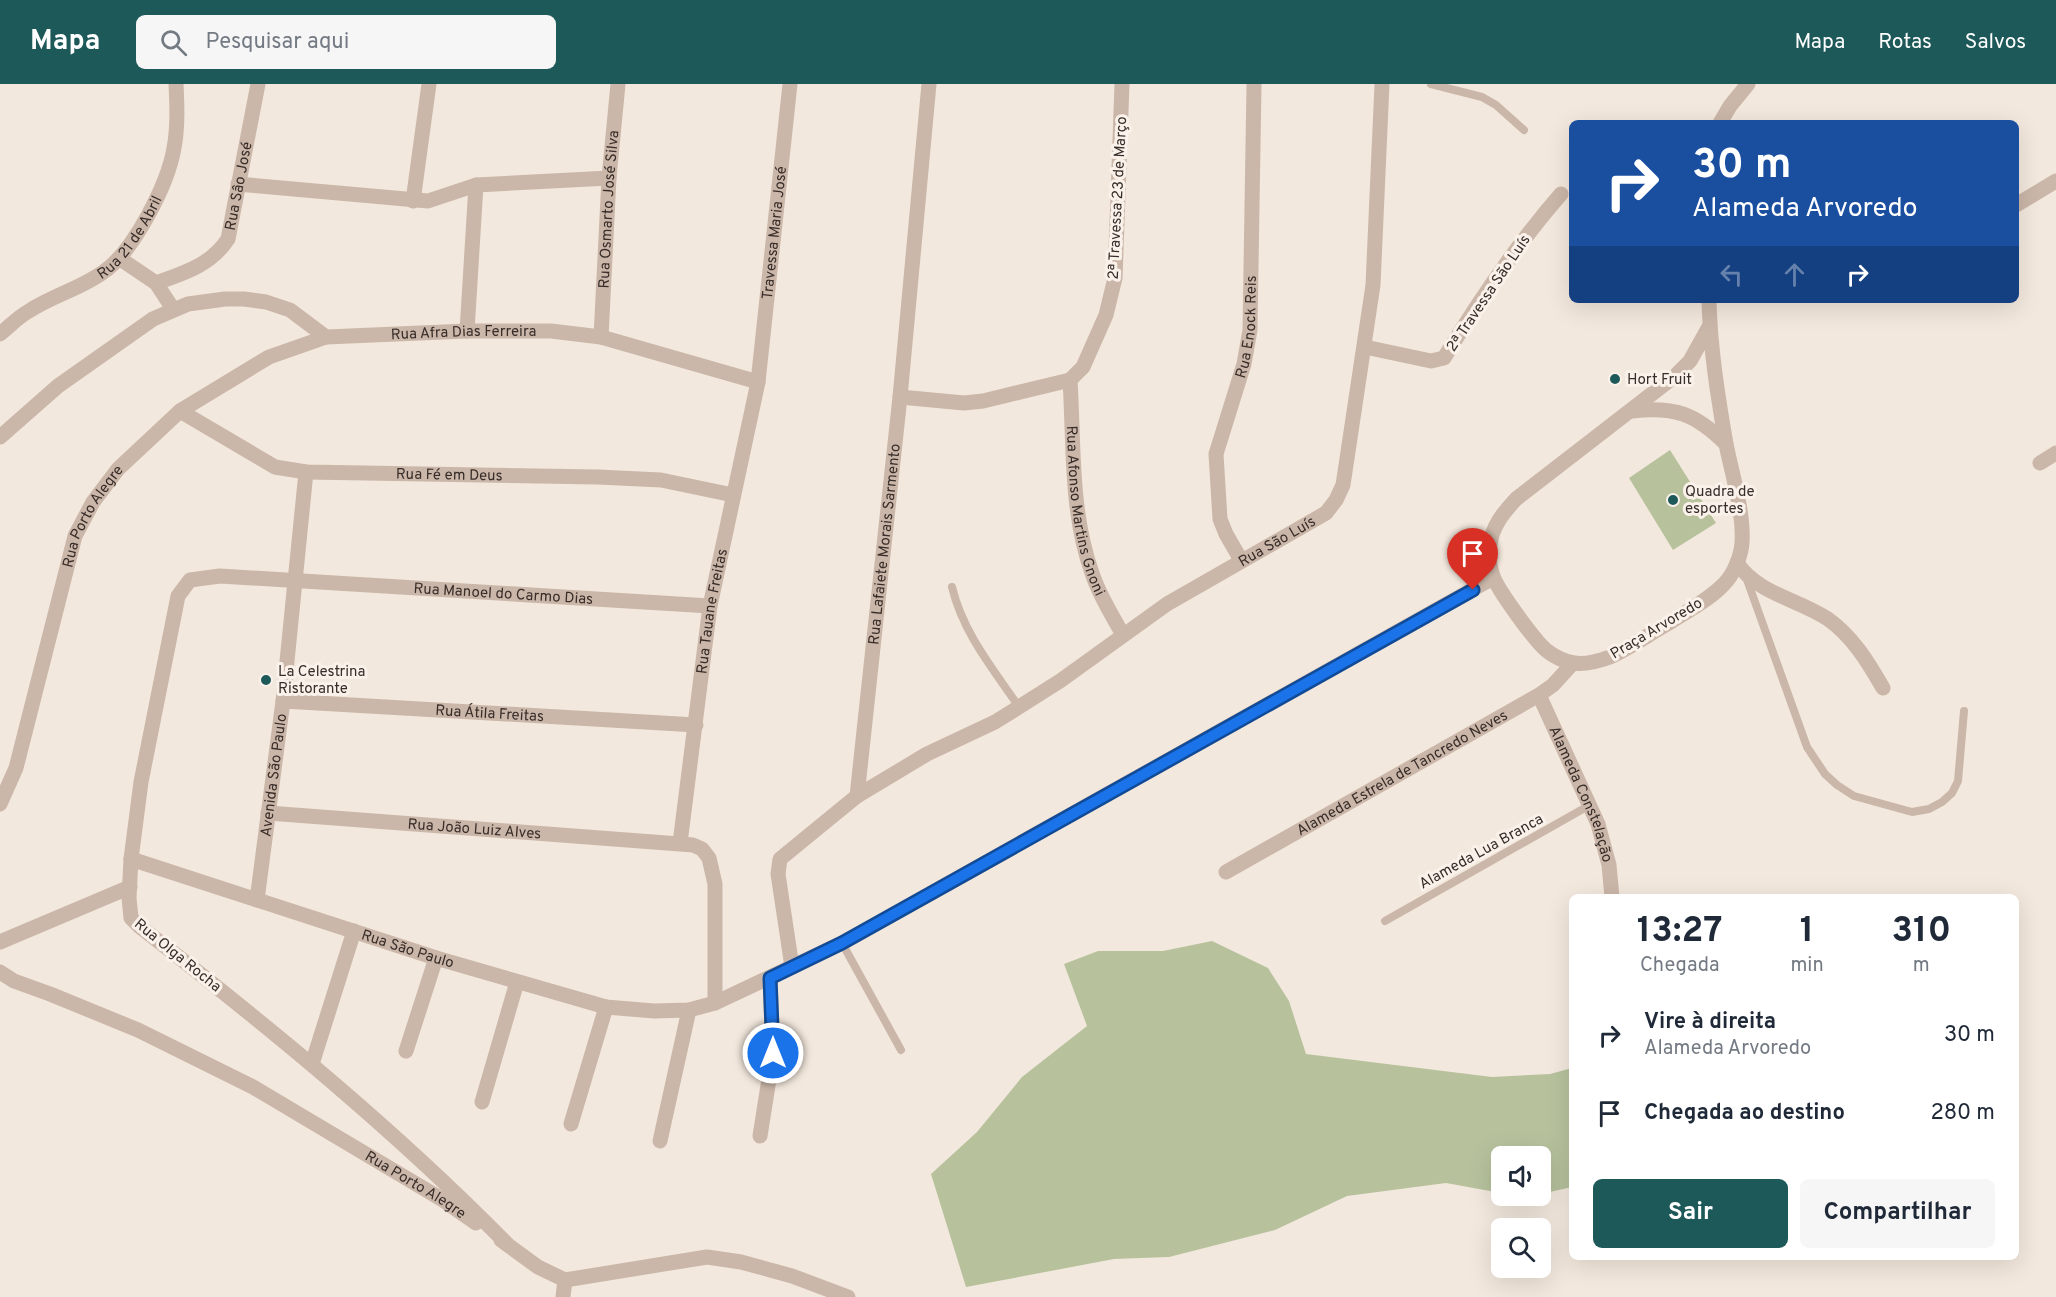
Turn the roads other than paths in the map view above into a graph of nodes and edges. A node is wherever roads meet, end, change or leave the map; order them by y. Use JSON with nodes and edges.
{"nodes":[{"id":1,"x":176,"y":84,"type":"edge"},
{"id":2,"x":258,"y":84,"type":"edge"},
{"id":3,"x":429,"y":84,"type":"edge"},
{"id":4,"x":618,"y":84,"type":"edge"},
{"id":5,"x":790,"y":84,"type":"edge"},
{"id":6,"x":929,"y":84,"type":"edge"},
{"id":7,"x":1122,"y":84,"type":"edge"},
{"id":8,"x":1254,"y":84,"type":"edge"},
{"id":9,"x":1382,"y":84,"type":"edge"},
{"id":10,"x":1431,"y":84,"type":"edge"},
{"id":11,"x":1748,"y":84,"type":"edge"},
{"id":12,"x":1722,"y":120,"type":"edge"},
{"id":13,"x":1524,"y":130,"type":"dead end"},
{"id":14,"x":609,"y":178,"type":"junction"},
{"id":15,"x":2056,"y":181,"type":"edge"},
{"id":16,"x":238,"y":184,"type":"junction"},
{"id":17,"x":476,"y":185,"type":"junction"},
{"id":18,"x":1561,"y":194,"type":"dead end"},
{"id":19,"x":413,"y":201,"type":"junction"},
{"id":20,"x":2019,"y":203,"type":"edge"},
{"id":21,"x":120,"y":258,"type":"junction"},
{"id":22,"x":156,"y":283,"type":"junction"},
{"id":23,"x":1709,"y":303,"type":"edge"},
{"id":24,"x":173,"y":309,"type":"junction"},
{"id":25,"x":1710,"y":326,"type":"junction"},
{"id":26,"x":467,"y":331,"type":"junction"},
{"id":27,"x":0,"y":334,"type":"edge"},
{"id":28,"x":326,"y":337,"type":"junction"},
{"id":29,"x":601,"y":337,"type":"junction"},
{"id":30,"x":1365,"y":347,"type":"junction"},
{"id":31,"x":1070,"y":380,"type":"junction"},
{"id":32,"x":758,"y":382,"type":"junction"},
{"id":33,"x":900,"y":397,"type":"junction"},
{"id":34,"x":180,"y":411,"type":"junction"},
{"id":35,"x":1630,"y":411,"type":"junction"},
{"id":36,"x":0,"y":437,"type":"edge"},
{"id":37,"x":1726,"y":444,"type":"junction"},
{"id":38,"x":2056,"y":453,"type":"edge"},
{"id":39,"x":2040,"y":463,"type":"dead end"},
{"id":40,"x":306,"y":472,"type":"junction"},
{"id":41,"x":733,"y":495,"type":"junction"},
{"id":42,"x":1241,"y":560,"type":"junction"},
{"id":43,"x":1741,"y":569,"type":"junction"},
{"id":44,"x":1493,"y":578,"type":"junction"},
{"id":45,"x":296,"y":580,"type":"junction"},
{"id":46,"x":952,"y":587,"type":"dead end"},
{"id":47,"x":710,"y":606,"type":"junction"},
{"id":48,"x":1123,"y":635,"type":"junction"},
{"id":49,"x":1573,"y":663,"type":"junction"},
{"id":50,"x":1883,"y":688,"type":"dead end"},
{"id":51,"x":1539,"y":695,"type":"junction"},
{"id":52,"x":283,"y":702,"type":"junction"},
{"id":53,"x":1019,"y":707,"type":"junction"},
{"id":54,"x":1964,"y":711,"type":"dead end"},
{"id":55,"x":696,"y":725,"type":"junction"},
{"id":56,"x":857,"y":796,"type":"junction"},
{"id":57,"x":2,"y":797,"type":"edge"},
{"id":58,"x":1591,"y":804,"type":"junction"},
{"id":59,"x":268,"y":813,"type":"junction"},
{"id":60,"x":680,"y":843,"type":"junction"},
{"id":61,"x":131,"y":859,"type":"junction"},
{"id":62,"x":1226,"y":872,"type":"dead end"},
{"id":63,"x":130,"y":887,"type":"junction"},
{"id":64,"x":1612,"y":894,"type":"edge"},
{"id":65,"x":257,"y":900,"type":"junction"},
{"id":66,"x":1384,"y":921,"type":"dead end"},
{"id":67,"x":354,"y":931,"type":"junction"},
{"id":68,"x":0,"y":942,"type":"edge"},
{"id":69,"x":842,"y":943,"type":"junction"},
{"id":70,"x":436,"y":958,"type":"junction"},
{"id":71,"x":792,"y":967,"type":"junction"},
{"id":72,"x":0,"y":972,"type":"edge"},
{"id":73,"x":770,"y":978,"type":"junction"},
{"id":74,"x":517,"y":982,"type":"junction"},
{"id":75,"x":714,"y":1003,"type":"junction"},
{"id":76,"x":606,"y":1007,"type":"junction"},
{"id":77,"x":689,"y":1010,"type":"junction"},
{"id":78,"x":901,"y":1050,"type":"dead end"},
{"id":79,"x":406,"y":1051,"type":"dead end"},
{"id":80,"x":312,"y":1064,"type":"junction"},
{"id":81,"x":483,"y":1102,"type":"dead end"},
{"id":82,"x":572,"y":1124,"type":"dead end"},
{"id":83,"x":760,"y":1136,"type":"dead end"},
{"id":84,"x":660,"y":1141,"type":"dead end"},
{"id":85,"x":508,"y":1245,"type":"junction"},
{"id":86,"x":565,"y":1280,"type":"junction"},
{"id":87,"x":563,"y":1297,"type":"edge"},
{"id":88,"x":848,"y":1297,"type":"edge"}],
"edges":[{"from":1,"to":21,"type":"street","name":"Rua 21 de Abril"},
{"from":2,"to":16,"type":"street","name":"Rua Sâo José"},
{"from":3,"to":19,"type":"street"},
{"from":4,"to":14,"type":"street","name":"Rua Osmarto José Silva"},
{"from":5,"to":32,"type":"street","name":"Travessa Maria José"},
{"from":6,"to":33,"type":"street","name":"Rua Lafaiete Morais Sarmento"},
{"from":7,"to":31,"type":"street","name":"2ª Travessa 23 de Março"},
{"from":8,"to":42,"type":"street","name":"Rua Enock Reis"},
{"from":9,"to":30,"type":"street","name":"Rua São Luís"},
{"from":10,"to":13,"type":"lane"},
{"from":11,"to":12,"type":"street"},
{"from":14,"to":17,"type":"street"},
{"from":14,"to":29,"type":"street","name":"Rua Osmarto José Silva"},
{"from":15,"to":20,"type":"street"},
{"from":16,"to":19,"type":"street"},
{"from":16,"to":22,"type":"street","name":"Rua Sâo José"},
{"from":17,"to":19,"type":"street"},
{"from":17,"to":26,"type":"street"},
{"from":18,"to":30,"type":"street","name":"2ª Travessa São Luís"},
{"from":21,"to":22,"type":"street"},
{"from":21,"to":27,"type":"street","name":"Rua 21 de Abril"},
{"from":22,"to":24,"type":"street"},
{"from":23,"to":25,"type":"street","name":"Praça Arvoredo"},
{"from":24,"to":28,"type":"street"},
{"from":24,"to":36,"type":"street"},
{"from":25,"to":35,"type":"street"},
{"from":25,"to":37,"type":"street","name":"Praça Arvoredo"},
{"from":26,"to":28,"type":"street","name":"Rua Afra Dias Ferreira"},
{"from":26,"to":29,"type":"street","name":"Rua Afra Dias Ferreira"},
{"from":28,"to":34,"type":"street","name":"Rua Porto Alegre"},
{"from":29,"to":32,"type":"street","name":"Rua Afra Dias Ferreira"},
{"from":30,"to":42,"type":"street","name":"Rua São Luís"},
{"from":31,"to":33,"type":"street"},
{"from":31,"to":48,"type":"street","name":"Rua Afonso Martins Gnoni"},
{"from":32,"to":41,"type":"street","name":"Rua Tauane Freitas"},
{"from":33,"to":56,"type":"street","name":"Rua Lafaiete Morais Sarmento"},
{"from":34,"to":40,"type":"street","name":"Rua Fé em Deus"},
{"from":34,"to":57,"type":"street","name":"Rua Porto Alegre"},
{"from":35,"to":37,"type":"street"},
{"from":35,"to":44,"type":"street"},
{"from":37,"to":43,"type":"street","name":"Praça Arvoredo"},
{"from":38,"to":39,"type":"street"},
{"from":40,"to":41,"type":"street","name":"Rua Fé em Deus"},
{"from":40,"to":45,"type":"street","name":"Avenida São Paulo"},
{"from":41,"to":47,"type":"street","name":"Rua Tauane Freitas"},
{"from":42,"to":48,"type":"street","name":"Rua São Luís"},
{"from":43,"to":49,"type":"street","name":"Praça Arvoredo"},
{"from":43,"to":50,"type":"street"},
{"from":43,"to":54,"type":"lane"},
{"from":44,"to":49,"type":"street"},
{"from":44,"to":69,"type":"street","name":"Rua São Paulo"},
{"from":45,"to":47,"type":"street","name":"Rua Manoel do Carmo Dias"},
{"from":45,"to":52,"type":"street","name":"Avenida São Paulo"},
{"from":45,"to":61,"type":"street","name":"Rua Olga Rocha"},
{"from":46,"to":53,"type":"lane"},
{"from":47,"to":55,"type":"street","name":"Rua Tauane Freitas"},
{"from":48,"to":53,"type":"street","name":"Rua São Luís"},
{"from":49,"to":51,"type":"street","name":"Alameda Estrela de Tancredo Neves"},
{"from":51,"to":58,"type":"street","name":"Alameda Constelação"},
{"from":51,"to":62,"type":"street","name":"Alameda Estrela de Tancredo Neves"},
{"from":52,"to":55,"type":"street","name":"Rua Átila Freitas"},
{"from":52,"to":59,"type":"street","name":"Avenida São Paulo"},
{"from":53,"to":56,"type":"street","name":"Rua São Luís"},
{"from":55,"to":60,"type":"street","name":"Rua Tauane Freitas"},
{"from":56,"to":71,"type":"street"},
{"from":58,"to":64,"type":"street","name":"Alameda Constelação"},
{"from":58,"to":66,"type":"lane","name":"Alameda Lua Branca"},
{"from":59,"to":60,"type":"street","name":"Rua João Luiz Alves"},
{"from":59,"to":65,"type":"street","name":"Avenida São Paulo"},
{"from":60,"to":75,"type":"street","name":"Rua João Luiz Alves"},
{"from":61,"to":63,"type":"street","name":"Rua Olga Rocha"},
{"from":61,"to":65,"type":"street","name":"Rua São Paulo"},
{"from":63,"to":68,"type":"street"},
{"from":63,"to":80,"type":"street","name":"Rua Olga Rocha"},
{"from":65,"to":67,"type":"street","name":"Rua São Paulo"},
{"from":67,"to":70,"type":"street","name":"Rua São Paulo"},
{"from":67,"to":80,"type":"street"},
{"from":69,"to":71,"type":"street","name":"Rua São Paulo"},
{"from":69,"to":78,"type":"lane"},
{"from":70,"to":74,"type":"street","name":"Rua São Paulo"},
{"from":70,"to":79,"type":"street"},
{"from":71,"to":73,"type":"street","name":"Rua São Paulo"},
{"from":72,"to":85,"type":"street","name":"Rua Porto Alegre"},
{"from":73,"to":75,"type":"street","name":"Rua São Paulo"},
{"from":73,"to":83,"type":"street"},
{"from":74,"to":76,"type":"street","name":"Rua São Paulo"},
{"from":74,"to":81,"type":"street"},
{"from":75,"to":77,"type":"street","name":"Rua São Paulo"},
{"from":76,"to":77,"type":"street","name":"Rua São Paulo"},
{"from":76,"to":82,"type":"street"},
{"from":77,"to":84,"type":"street"},
{"from":80,"to":85,"type":"street","name":"Rua Olga Rocha"},
{"from":85,"to":86,"type":"street","name":"Rua Porto Alegre"},
{"from":86,"to":87,"type":"street"},
{"from":86,"to":88,"type":"street"}]}
